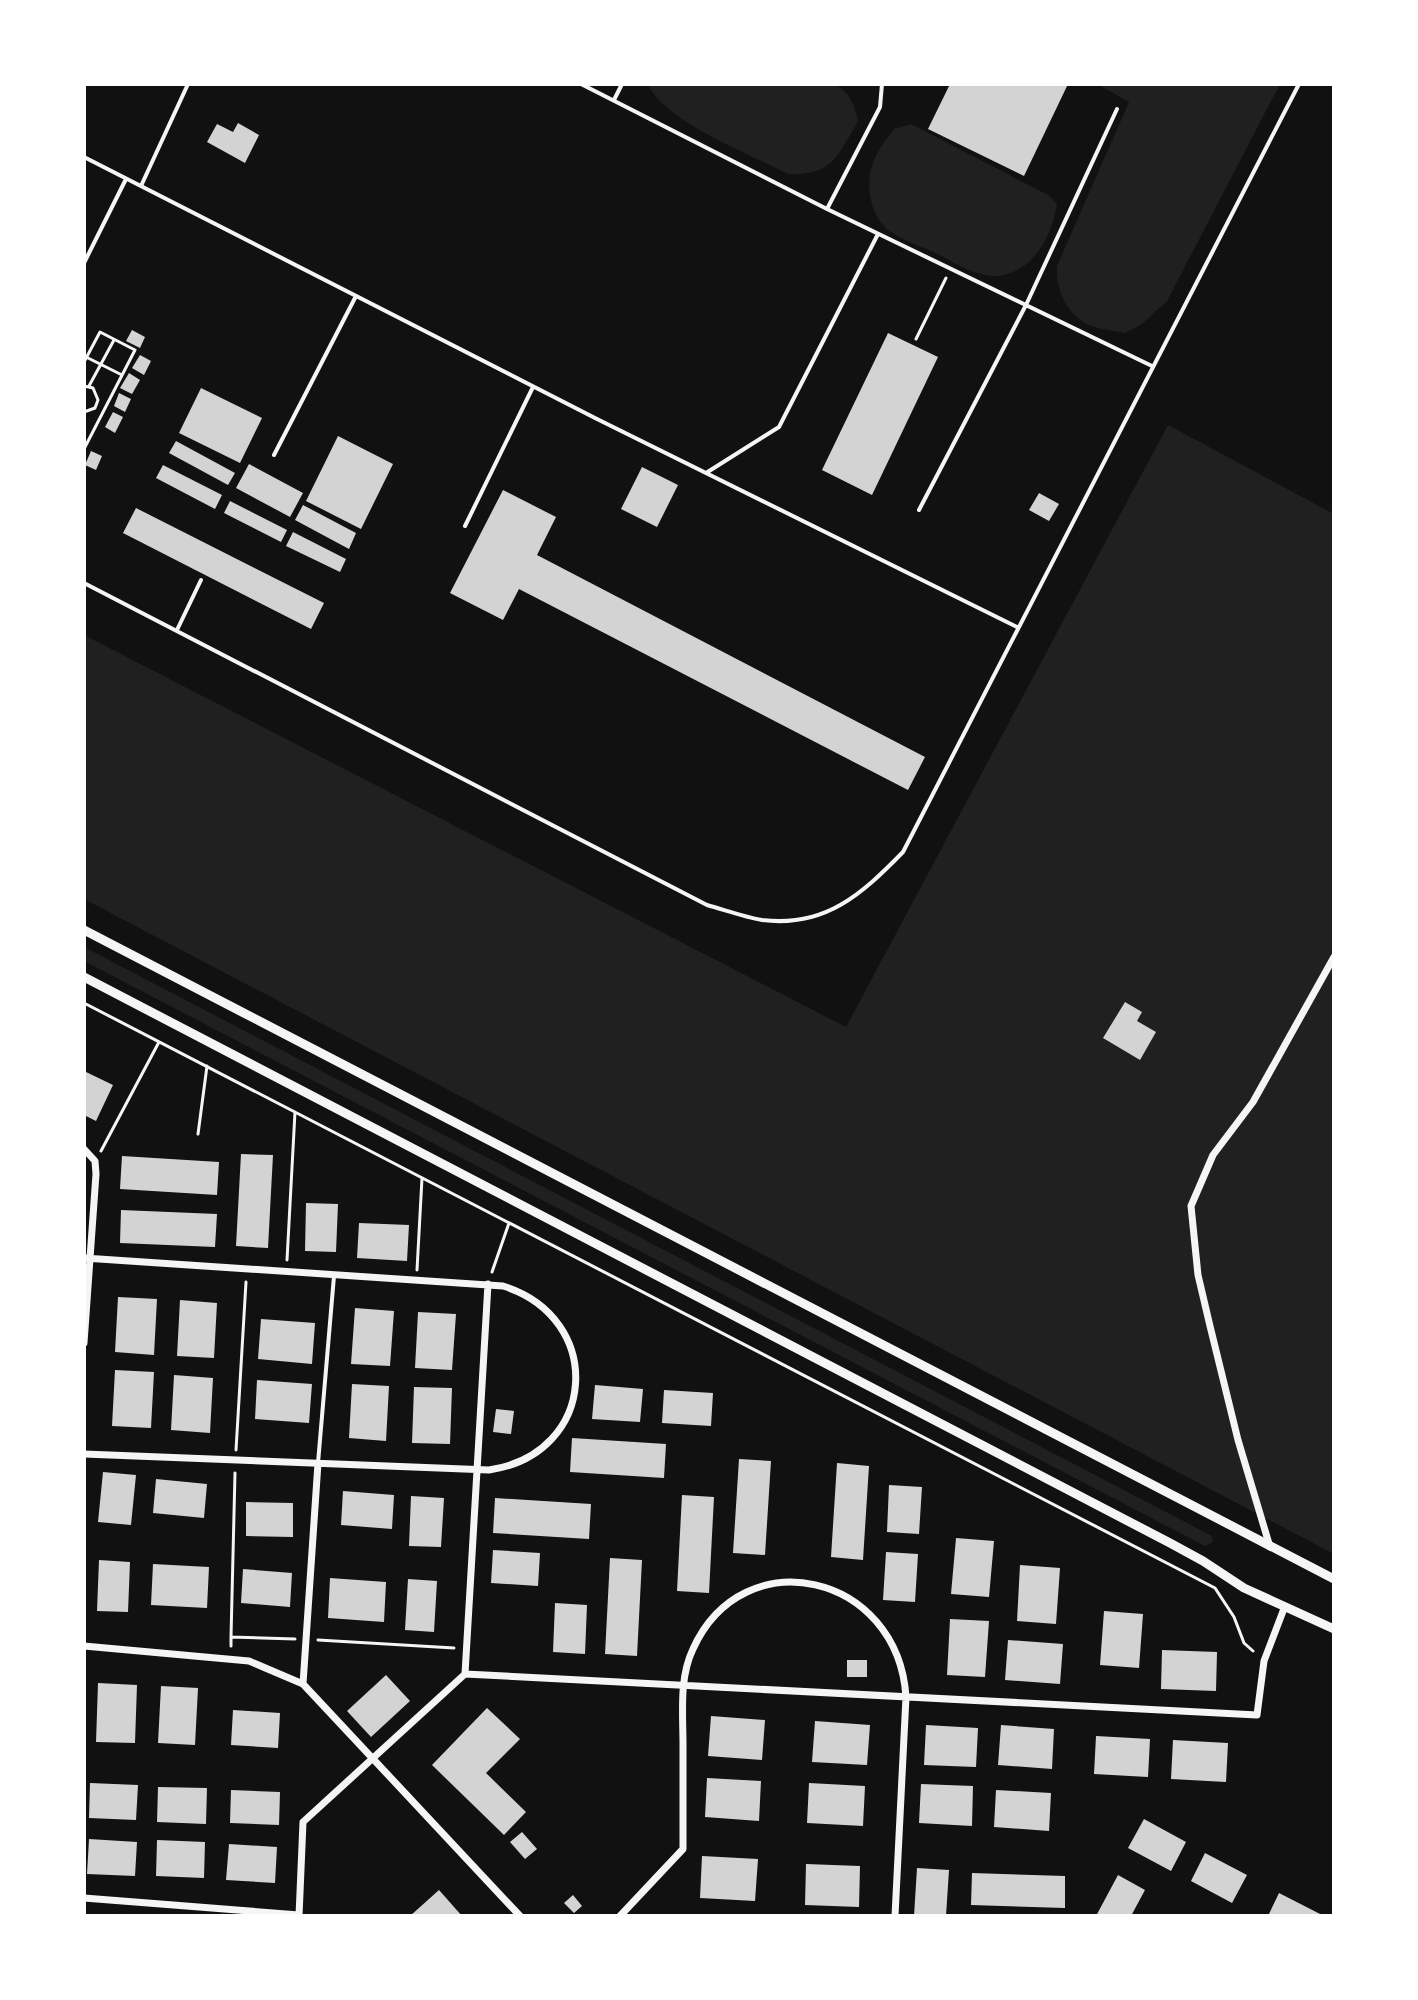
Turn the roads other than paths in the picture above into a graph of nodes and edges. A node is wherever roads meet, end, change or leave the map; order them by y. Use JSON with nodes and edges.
{"nodes":[{"id":1,"x":188,"y":84,"type":"edge"},
{"id":2,"x":581,"y":84,"type":"edge"},
{"id":3,"x":622,"y":84,"type":"edge"},
{"id":4,"x":882,"y":84,"type":"edge"},
{"id":5,"x":1299,"y":84,"type":"edge"},
{"id":6,"x":614,"y":101,"type":"junction"},
{"id":7,"x":1117,"y":109,"type":"dead end"},
{"id":8,"x":84,"y":157,"type":"edge"},
{"id":9,"x":127,"y":179,"type":"junction"},
{"id":10,"x":141,"y":186,"type":"junction"},
{"id":11,"x":827,"y":209,"type":"junction"},
{"id":12,"x":878,"y":234,"type":"junction"},
{"id":13,"x":84,"y":263,"type":"edge"},
{"id":14,"x":356,"y":296,"type":"junction"},
{"id":15,"x":1026,"y":305,"type":"junction"},
{"id":16,"x":1152,"y":366,"type":"junction"},
{"id":17,"x":533,"y":387,"type":"junction"},
{"id":18,"x":274,"y":455,"type":"dead end"},
{"id":19,"x":706,"y":473,"type":"junction"},
{"id":20,"x":919,"y":510,"type":"dead end"},
{"id":21,"x":465,"y":526,"type":"dead end"},
{"id":22,"x":201,"y":580,"type":"dead end"},
{"id":23,"x":84,"y":583,"type":"edge"},
{"id":24,"x":1017,"y":627,"type":"junction"},
{"id":25,"x":177,"y":630,"type":"junction"},
{"id":26,"x":84,"y":930,"type":"edge"},
{"id":27,"x":1334,"y":957,"type":"edge"},
{"id":28,"x":84,"y":977,"type":"edge"},
{"id":29,"x":84,"y":1149,"type":"edge"},
{"id":30,"x":87,"y":1258,"type":"edge"},
{"id":31,"x":334,"y":1274,"type":"junction"},
{"id":32,"x":488,"y":1284,"type":"junction"},
{"id":33,"x":84,"y":1343,"type":"edge"},
{"id":34,"x":84,"y":1454,"type":"edge"},
{"id":35,"x":318,"y":1463,"type":"junction"},
{"id":36,"x":475,"y":1469,"type":"junction"},
{"id":37,"x":1270,"y":1547,"type":"junction"},
{"id":38,"x":1334,"y":1579,"type":"edge"},
{"id":39,"x":1285,"y":1606,"type":"junction"},
{"id":40,"x":1334,"y":1629,"type":"edge"},
{"id":41,"x":84,"y":1646,"type":"edge"},
{"id":42,"x":465,"y":1674,"type":"junction"},
{"id":43,"x":303,"y":1684,"type":"junction"},
{"id":44,"x":683,"y":1685,"type":"junction"},
{"id":45,"x":906,"y":1697,"type":"junction"},
{"id":46,"x":373,"y":1759,"type":"junction"},
{"id":47,"x":84,"y":1898,"type":"edge"},
{"id":48,"x":299,"y":1915,"type":"edge"},
{"id":49,"x":520,"y":1916,"type":"edge"},
{"id":50,"x":620,"y":1916,"type":"edge"},
{"id":51,"x":895,"y":1916,"type":"edge"}],
"edges":[{"from":1,"to":10,"type":"lane"},
{"from":2,"to":6,"type":"lane"},
{"from":3,"to":6,"type":"lane"},
{"from":4,"to":11,"type":"lane"},
{"from":5,"to":16,"type":"lane"},
{"from":6,"to":11,"type":"lane"},
{"from":7,"to":15,"type":"lane"},
{"from":8,"to":9,"type":"lane"},
{"from":9,"to":10,"type":"lane"},
{"from":9,"to":13,"type":"lane"},
{"from":10,"to":14,"type":"lane"},
{"from":11,"to":12,"type":"lane"},
{"from":12,"to":15,"type":"lane"},
{"from":12,"to":19,"type":"lane"},
{"from":14,"to":17,"type":"lane"},
{"from":14,"to":18,"type":"lane"},
{"from":15,"to":16,"type":"lane"},
{"from":15,"to":20,"type":"lane"},
{"from":16,"to":24,"type":"lane"},
{"from":17,"to":19,"type":"lane"},
{"from":17,"to":21,"type":"lane"},
{"from":19,"to":24,"type":"lane"},
{"from":22,"to":25,"type":"lane"},
{"from":23,"to":25,"type":"lane"},
{"from":24,"to":25,"type":"lane"},
{"from":26,"to":37,"type":"street"},
{"from":27,"to":37,"type":"street"},
{"from":28,"to":39,"type":"street"},
{"from":29,"to":30,"type":"street"},
{"from":30,"to":31,"type":"street"},
{"from":30,"to":33,"type":"street"},
{"from":31,"to":32,"type":"street"},
{"from":31,"to":35,"type":"lane"},
{"from":32,"to":36,"type":"street"},
{"from":32,"to":36,"type":"street"},
{"from":34,"to":35,"type":"street"},
{"from":35,"to":36,"type":"street"},
{"from":35,"to":43,"type":"street"},
{"from":36,"to":42,"type":"street"},
{"from":37,"to":38,"type":"street"},
{"from":39,"to":40,"type":"street"},
{"from":39,"to":45,"type":"street"},
{"from":41,"to":43,"type":"street"},
{"from":42,"to":44,"type":"street"},
{"from":42,"to":46,"type":"street"},
{"from":43,"to":46,"type":"street"},
{"from":44,"to":45,"type":"street"},
{"from":44,"to":45,"type":"street"},
{"from":44,"to":50,"type":"street"},
{"from":45,"to":51,"type":"street"},
{"from":46,"to":48,"type":"street"},
{"from":46,"to":49,"type":"street"},
{"from":47,"to":48,"type":"street"}]}
